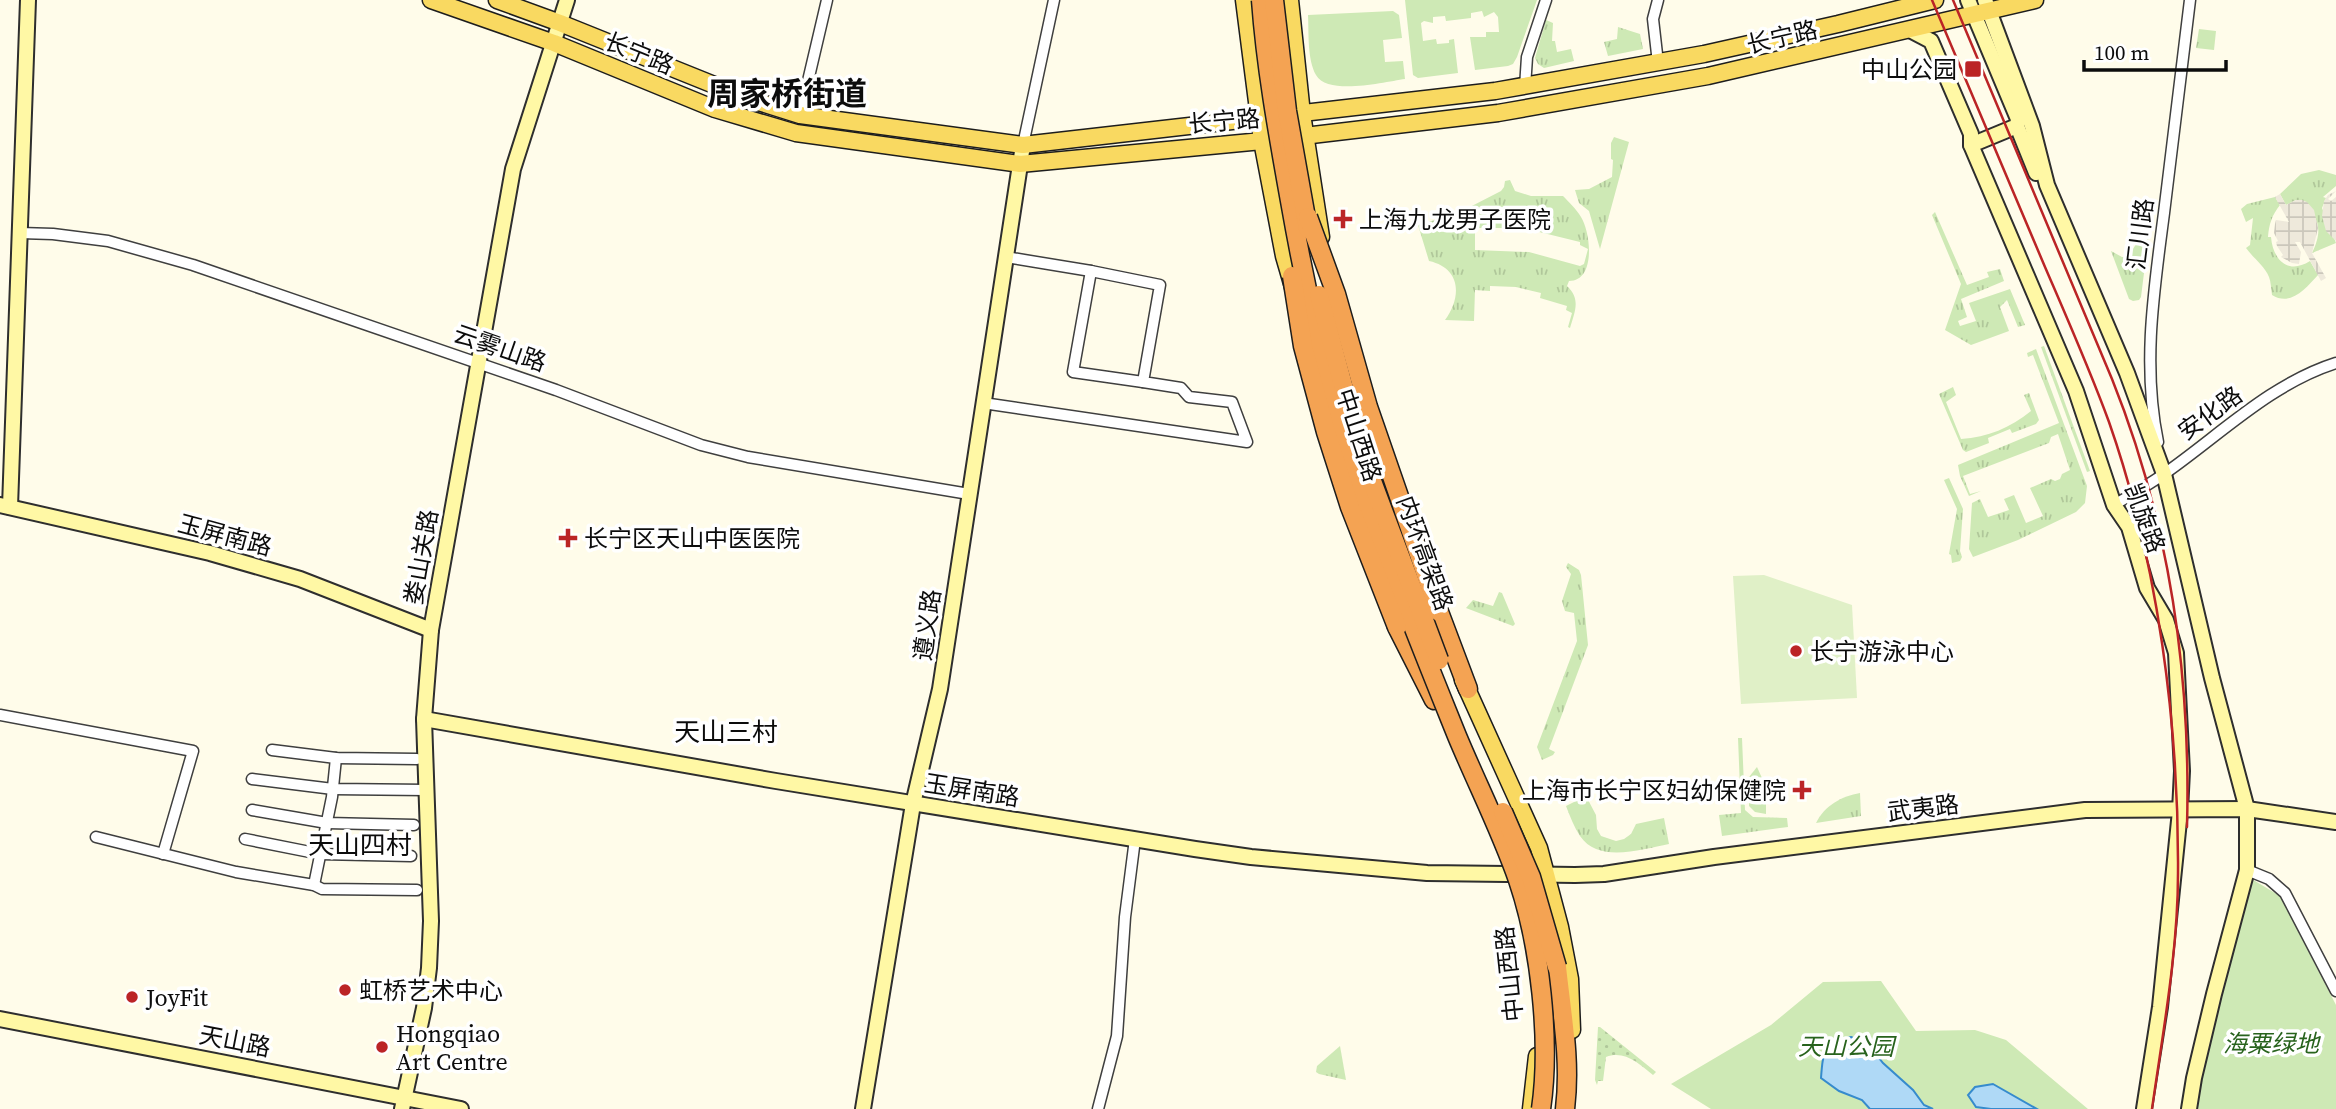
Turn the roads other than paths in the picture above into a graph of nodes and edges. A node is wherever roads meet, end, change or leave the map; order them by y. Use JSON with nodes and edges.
{"nodes":[{"id":1,"x":28,"y":0,"type":"edge"},
{"id":2,"x":431,"y":0,"type":"edge"},
{"id":3,"x":497,"y":0,"type":"edge"},
{"id":4,"x":567,"y":0,"type":"edge"},
{"id":5,"x":827,"y":0,"type":"edge"},
{"id":6,"x":1054,"y":0,"type":"edge"},
{"id":7,"x":1244,"y":0,"type":"edge"},
{"id":8,"x":1261,"y":0,"type":"edge"},
{"id":9,"x":1274,"y":0,"type":"edge"},
{"id":10,"x":1290,"y":0,"type":"edge"},
{"id":11,"x":1546,"y":0,"type":"edge"},
{"id":12,"x":1658,"y":0,"type":"edge"},
{"id":13,"x":1935,"y":0,"type":"edge"},
{"id":14,"x":2035,"y":0,"type":"edge"},
{"id":15,"x":2190,"y":0,"type":"edge"},
{"id":16,"x":1901,"y":4,"type":"edge"},
{"id":17,"x":1979,"y":6,"type":"edge"},
{"id":18,"x":560,"y":23,"type":"junction"},
{"id":19,"x":1910,"y":30,"type":"junction"},
{"id":20,"x":554,"y":43,"type":"junction"},
{"id":21,"x":1657,"y":63,"type":"junction"},
{"id":22,"x":1525,"y":87,"type":"junction"},
{"id":23,"x":1302,"y":114,"type":"junction"},
{"id":24,"x":800,"y":115,"type":"junction"},
{"id":25,"x":1266,"y":116,"type":"junction"},
{"id":26,"x":2017,"y":126,"type":"junction"},
{"id":27,"x":1305,"y":136,"type":"junction"},
{"id":28,"x":1262,"y":141,"type":"junction"},
{"id":29,"x":1023,"y":145,"type":"junction"},
{"id":30,"x":1972,"y":145,"type":"junction"},
{"id":31,"x":1020,"y":164,"type":"junction"},
{"id":32,"x":1304,"y":207,"type":"junction"},
{"id":33,"x":20,"y":233,"type":"junction"},
{"id":34,"x":1006,"y":257,"type":"junction"},
{"id":35,"x":1091,"y":271,"type":"junction"},
{"id":36,"x":477,"y":363,"type":"junction"},
{"id":37,"x":2336,"y":363,"type":"edge"},
{"id":38,"x":1143,"y":382,"type":"junction"},
{"id":39,"x":983,"y":402,"type":"junction"},
{"id":40,"x":2162,"y":475,"type":"junction"},
{"id":41,"x":969,"y":494,"type":"junction"},
{"id":42,"x":2114,"y":505,"type":"junction"},
{"id":43,"x":5,"y":506,"type":"edge"},
{"id":44,"x":431,"y":630,"type":"junction"},
{"id":45,"x":1468,"y":689,"type":"junction"},
{"id":46,"x":1434,"y":700,"type":"junction"},
{"id":47,"x":0,"y":715,"type":"edge"},
{"id":48,"x":424,"y":719,"type":"junction"},
{"id":49,"x":272,"y":750,"type":"dead end"},
{"id":50,"x":336,"y":758,"type":"junction"},
{"id":51,"x":417,"y":760,"type":"dead end"},
{"id":52,"x":252,"y":779,"type":"dead end"},
{"id":53,"x":333,"y":789,"type":"junction"},
{"id":54,"x":426,"y":790,"type":"junction"},
{"id":55,"x":913,"y":804,"type":"junction"},
{"id":56,"x":2247,"y":809,"type":"junction"},
{"id":57,"x":252,"y":810,"type":"dead end"},
{"id":58,"x":2180,"y":811,"type":"junction"},
{"id":59,"x":2336,"y":822,"type":"edge"},
{"id":60,"x":327,"y":823,"type":"junction"},
{"id":61,"x":414,"y":825,"type":"dead end"},
{"id":62,"x":96,"y":837,"type":"dead end"},
{"id":63,"x":245,"y":839,"type":"dead end"},
{"id":64,"x":1135,"y":839,"type":"junction"},
{"id":65,"x":163,"y":854,"type":"junction"},
{"id":66,"x":320,"y":854,"type":"junction"},
{"id":67,"x":411,"y":856,"type":"dead end"},
{"id":68,"x":2247,"y":870,"type":"junction"},
{"id":69,"x":1516,"y":875,"type":"junction"},
{"id":70,"x":1547,"y":875,"type":"junction"},
{"id":71,"x":314,"y":886,"type":"junction"},
{"id":72,"x":417,"y":890,"type":"dead end"},
{"id":73,"x":2336,"y":991,"type":"edge"},
{"id":74,"x":0,"y":1019,"type":"edge"},
{"id":75,"x":404,"y":1104,"type":"edge"},
{"id":76,"x":461,"y":1109,"type":"edge"},
{"id":77,"x":863,"y":1109,"type":"edge"},
{"id":78,"x":1098,"y":1109,"type":"edge"},
{"id":79,"x":1531,"y":1109,"type":"edge"},
{"id":80,"x":1541,"y":1109,"type":"edge"},
{"id":81,"x":1565,"y":1109,"type":"edge"},
{"id":82,"x":1572,"y":1109,"type":"edge"},
{"id":83,"x":2144,"y":1109,"type":"edge"},
{"id":84,"x":2189,"y":1109,"type":"edge"}],
"edges":[{"from":1,"to":33,"type":"street"},
{"from":2,"to":20,"type":"main road","name":"长宁路"},
{"from":3,"to":18,"type":"main road","name":"长宁路"},
{"from":4,"to":18,"type":"street","name":"娄山关路"},
{"from":5,"to":24,"type":"street"},
{"from":6,"to":29,"type":"street"},
{"from":7,"to":25,"type":"main road","name":"中山西路"},
{"from":8,"to":25,"type":"highway","name":"内环高架路","bridge":true},
{"from":9,"to":32,"type":"highway","name":"内环高架路","bridge":true},
{"from":10,"to":23,"type":"main road"},
{"from":11,"to":22,"type":"street"},
{"from":12,"to":21,"type":"street"},
{"from":13,"to":16,"type":"main road","name":"长宁路"},
{"from":14,"to":17,"type":"main road","name":"长宁路"},
{"from":15,"to":40,"type":"street","name":"汇川路"},
{"from":16,"to":21,"type":"main road","name":"长宁路"},
{"from":17,"to":19,"type":"main road","name":"长宁路"},
{"from":17,"to":26,"type":"street"},
{"from":17,"to":40,"type":"street","name":"凯旋路"},
{"from":18,"to":20,"type":"street","name":"娄山关路"},
{"from":18,"to":24,"type":"main road","name":"长宁路"},
{"from":19,"to":27,"type":"main road","name":"长宁路"},
{"from":19,"to":30,"type":"street","name":"凯旋路"},
{"from":20,"to":31,"type":"main road","name":"长宁路"},
{"from":20,"to":36,"type":"street","name":"娄山关路"},
{"from":21,"to":22,"type":"main road","name":"长宁路"},
{"from":22,"to":23,"type":"main road","name":"长宁路"},
{"from":23,"to":25,"type":"main road","name":"长宁路"},
{"from":23,"to":27,"type":"main road"},
{"from":24,"to":29,"type":"main road","name":"长宁路"},
{"from":25,"to":28,"type":"main road","name":"中山西路"},
{"from":25,"to":29,"type":"main road","name":"长宁路"},
{"from":25,"to":46,"type":"highway","bridge":true},
{"from":25,"to":80,"type":"highway","name":"内环高架路","bridge":true},
{"from":26,"to":30,"type":"street"},
{"from":26,"to":40,"type":"street"},
{"from":27,"to":28,"type":"main road","name":"长宁路"},
{"from":27,"to":45,"type":"main road"},
{"from":28,"to":31,"type":"main road","name":"长宁路"},
{"from":28,"to":46,"type":"main road","name":"中山西路"},
{"from":29,"to":31,"type":"street","name":"遵义路"},
{"from":30,"to":42,"type":"street","name":"凯旋路"},
{"from":31,"to":34,"type":"street","name":"遵义路"},
{"from":32,"to":45,"type":"highway","bridge":true},
{"from":32,"to":81,"type":"highway","name":"内环高架路","bridge":true},
{"from":33,"to":36,"type":"street","name":"云雾山路"},
{"from":33,"to":43,"type":"street"},
{"from":34,"to":35,"type":"street"},
{"from":34,"to":39,"type":"street","name":"遵义路"},
{"from":35,"to":38,"type":"street"},
{"from":35,"to":38,"type":"street"},
{"from":36,"to":41,"type":"street","name":"云雾山路"},
{"from":36,"to":44,"type":"street","name":"娄山关路"},
{"from":37,"to":40,"type":"street","name":"安化路"},
{"from":38,"to":39,"type":"street"},
{"from":39,"to":41,"type":"street","name":"遵义路"},
{"from":40,"to":42,"type":"street","name":"安化路"},
{"from":40,"to":56,"type":"street","name":"凯旋路"},
{"from":41,"to":55,"type":"street","name":"遵义路"},
{"from":42,"to":58,"type":"street","name":"凯旋路"},
{"from":43,"to":44,"type":"street","name":"玉屏南路"},
{"from":44,"to":48,"type":"street","name":"娄山关路"},
{"from":45,"to":70,"type":"main road"},
{"from":46,"to":69,"type":"main road","name":"中山西路"},
{"from":47,"to":65,"type":"street"},
{"from":48,"to":54,"type":"street","name":"娄山关路"},
{"from":48,"to":55,"type":"street","name":"玉屏南路"},
{"from":49,"to":50,"type":"street"},
{"from":50,"to":51,"type":"street"},
{"from":50,"to":53,"type":"street"},
{"from":52,"to":53,"type":"street"},
{"from":53,"to":54,"type":"street"},
{"from":53,"to":60,"type":"street"},
{"from":54,"to":75,"type":"street","name":"娄山关路"},
{"from":55,"to":64,"type":"street","name":"玉屏南路"},
{"from":55,"to":77,"type":"street","name":"遵义路"},
{"from":56,"to":58,"type":"street","name":"武夷路"},
{"from":56,"to":59,"type":"street","name":"武夷路"},
{"from":56,"to":68,"type":"street","name":"凯旋路"},
{"from":57,"to":60,"type":"street"},
{"from":58,"to":70,"type":"street","name":"武夷路"},
{"from":58,"to":83,"type":"street","name":"凯旋路"},
{"from":60,"to":61,"type":"street"},
{"from":60,"to":66,"type":"street"},
{"from":62,"to":65,"type":"street"},
{"from":63,"to":66,"type":"street"},
{"from":64,"to":69,"type":"street","name":"玉屏南路"},
{"from":64,"to":78,"type":"street"},
{"from":65,"to":71,"type":"street"},
{"from":66,"to":67,"type":"street"},
{"from":66,"to":71,"type":"street"},
{"from":68,"to":73,"type":"street"},
{"from":68,"to":84,"type":"street","name":"凯旋路"},
{"from":69,"to":70,"type":"street","name":"武夷路"},
{"from":69,"to":79,"type":"main road","name":"中山西路"},
{"from":70,"to":82,"type":"main road"},
{"from":71,"to":72,"type":"street"},
{"from":74,"to":75,"type":"street","name":"天山路"},
{"from":75,"to":76,"type":"street","name":"天山路"}]}
